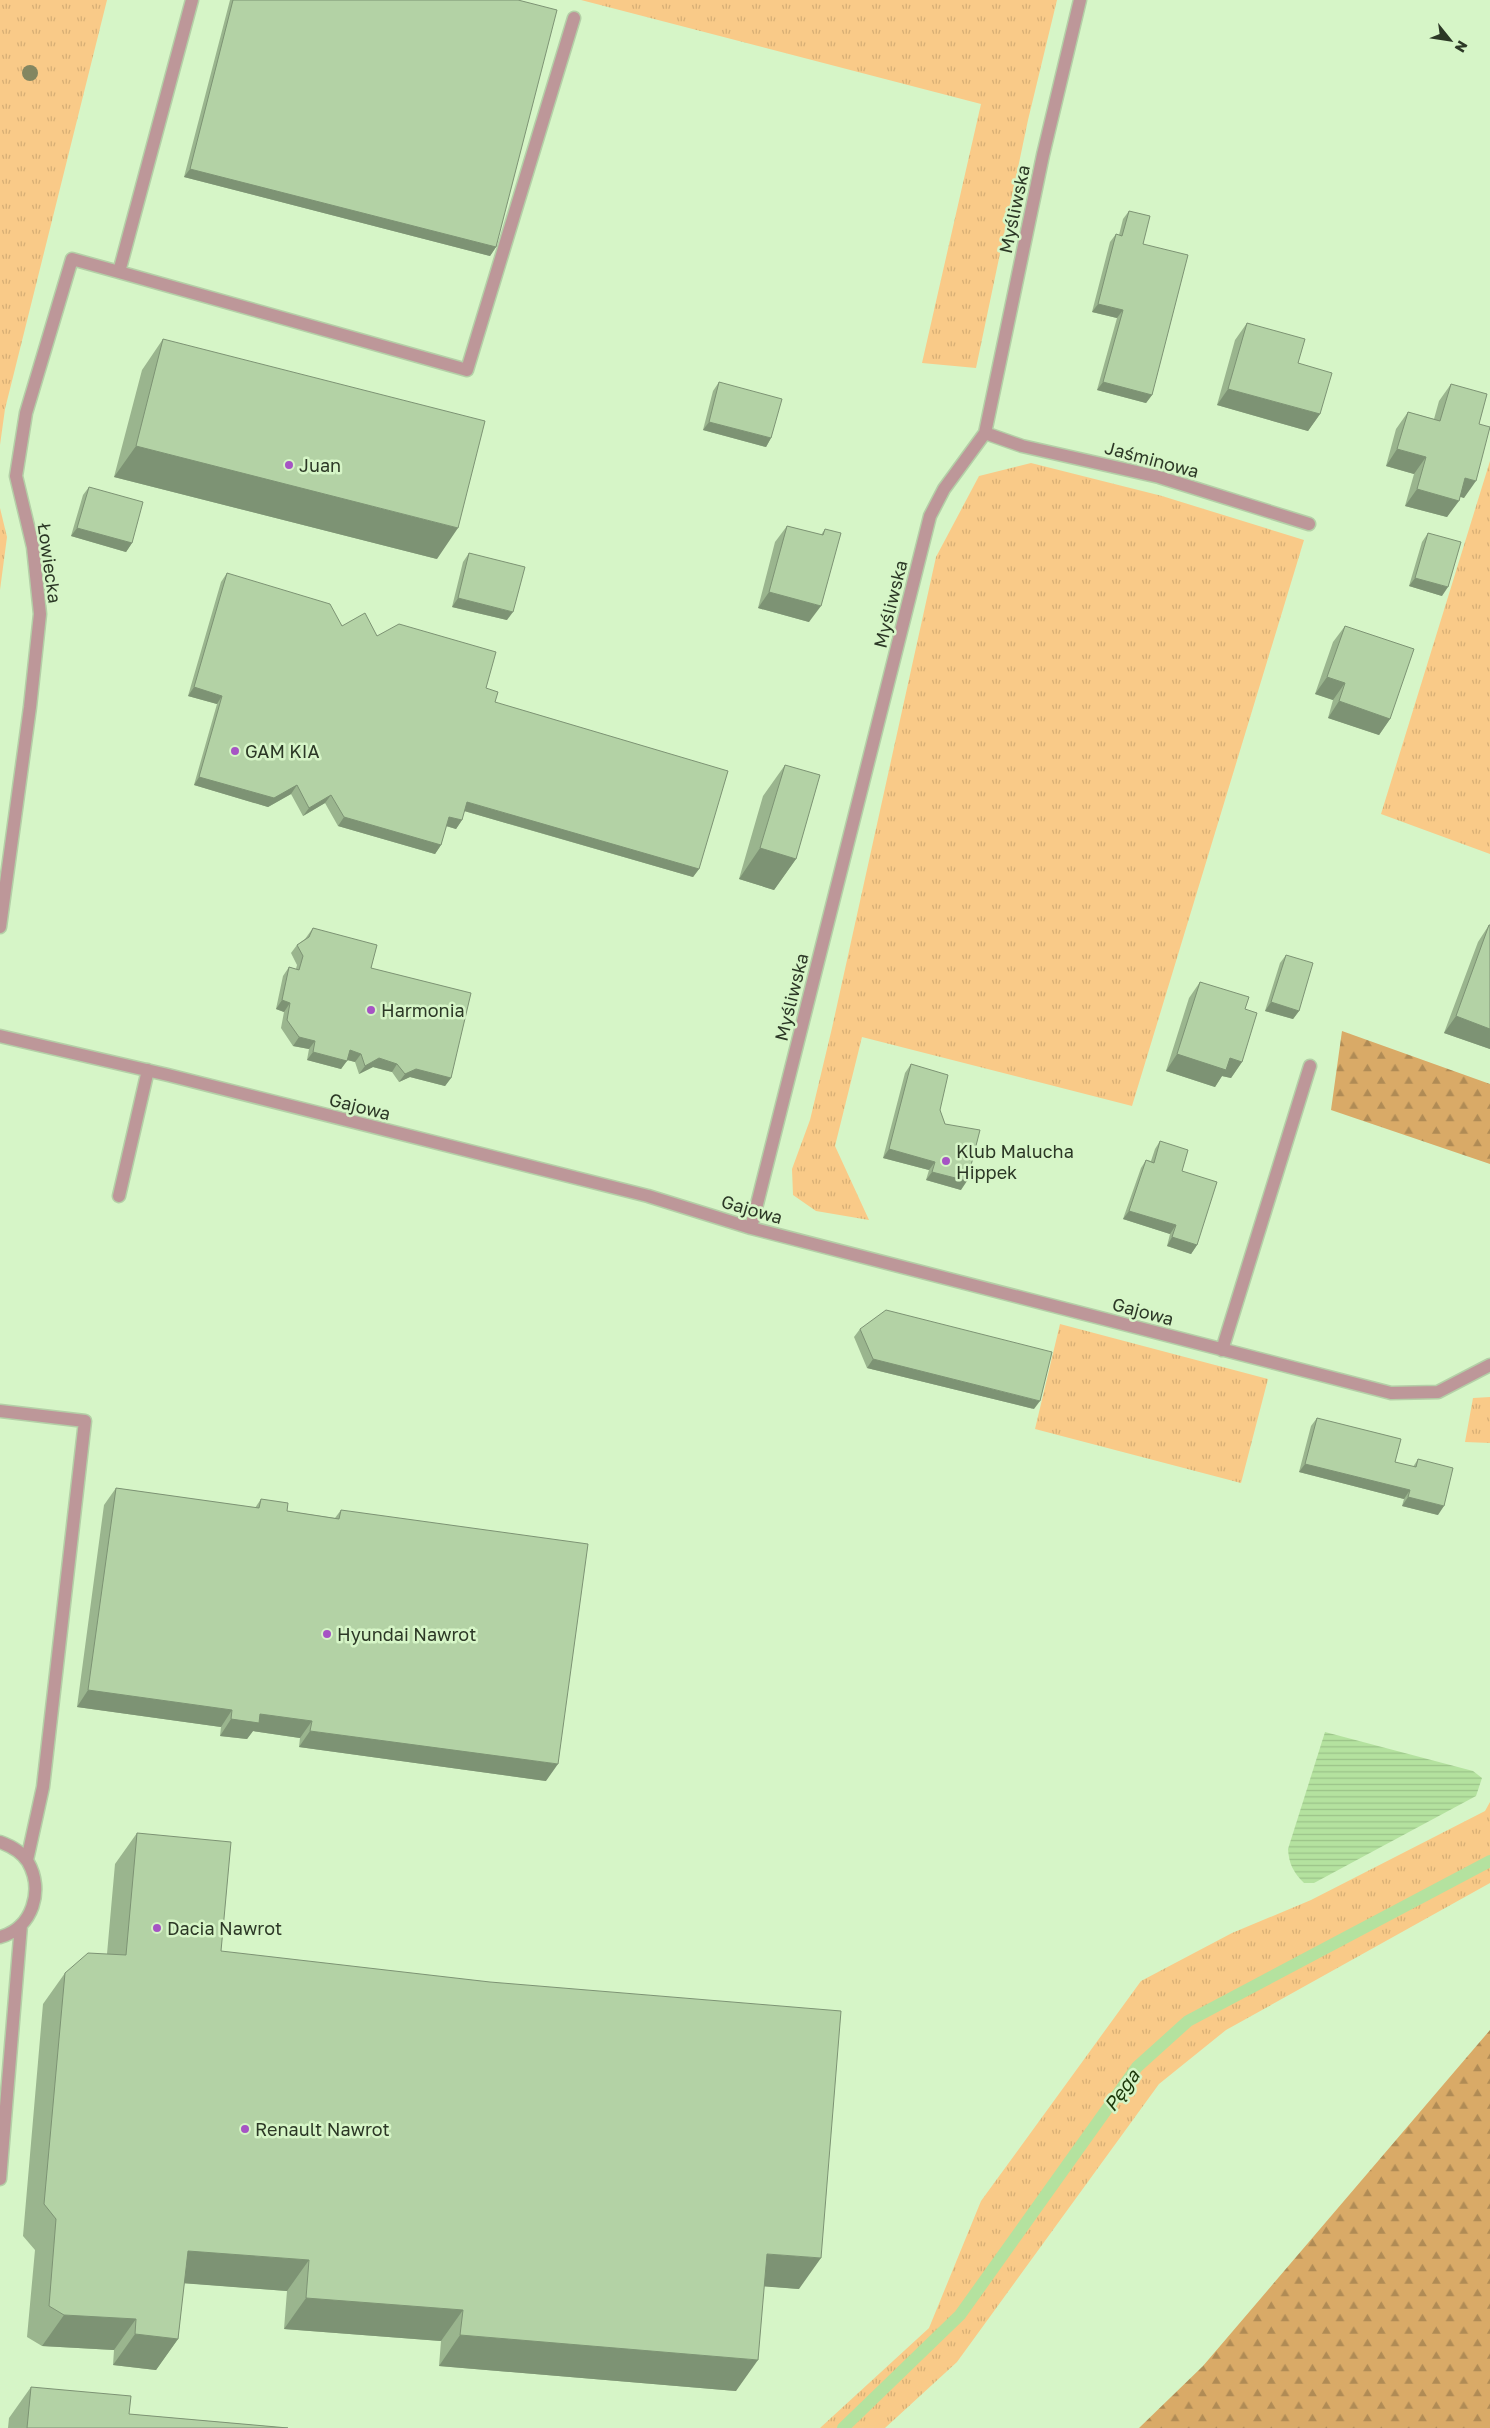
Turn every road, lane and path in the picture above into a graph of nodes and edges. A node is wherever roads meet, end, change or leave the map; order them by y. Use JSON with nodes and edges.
{"nodes":[{"id":1,"x":192,"y":0,"type":"edge"},
{"id":2,"x":1080,"y":0,"type":"edge"},
{"id":3,"x":574,"y":18,"type":"dead end"},
{"id":4,"x":119,"y":272,"type":"junction"},
{"id":5,"x":985,"y":433,"type":"junction"},
{"id":6,"x":1309,"y":524,"type":"dead end"},
{"id":7,"x":0,"y":928,"type":"edge"},
{"id":8,"x":0,"y":1036,"type":"edge"},
{"id":9,"x":1310,"y":1066,"type":"dead end"},
{"id":10,"x":148,"y":1070,"type":"junction"},
{"id":11,"x":119,"y":1196,"type":"dead end"},
{"id":12,"x":751,"y":1228,"type":"junction"},
{"id":13,"x":1222,"y":1350,"type":"junction"},
{"id":14,"x":1490,"y":1365,"type":"edge"},
{"id":15,"x":0,"y":1411,"type":"edge"},
{"id":16,"x":0,"y":1842,"type":"edge"},
{"id":17,"x":27,"y":1860,"type":"junction"},
{"id":18,"x":21,"y":1925,"type":"junction"},
{"id":19,"x":0,"y":1937,"type":"edge"},
{"id":20,"x":0,"y":2179,"type":"edge"}],
"edges":[{"from":1,"to":4,"type":"street"},
{"from":2,"to":5,"type":"street","name":"Myśliwska"},
{"from":3,"to":4,"type":"street"},
{"from":4,"to":7,"type":"street","name":"Łowiecka"},
{"from":5,"to":6,"type":"street","name":"Jaśminowa"},
{"from":5,"to":12,"type":"street","name":"Myśliwska"},
{"from":8,"to":10,"type":"street","name":"Gajowa"},
{"from":9,"to":13,"type":"street"},
{"from":10,"to":11,"type":"street"},
{"from":10,"to":12,"type":"street","name":"Gajowa"},
{"from":12,"to":13,"type":"street","name":"Gajowa"},
{"from":13,"to":14,"type":"street","name":"Gajowa"},
{"from":15,"to":17,"type":"street"},
{"from":16,"to":17,"type":"street"},
{"from":17,"to":18,"type":"street"},
{"from":18,"to":19,"type":"street"},
{"from":18,"to":20,"type":"street"}]}
